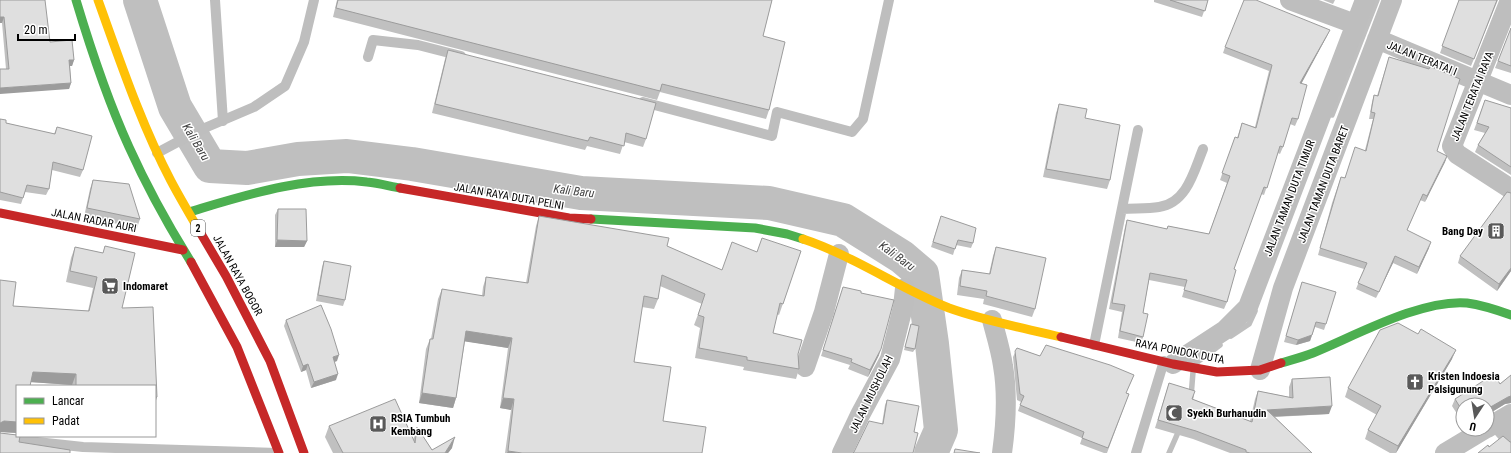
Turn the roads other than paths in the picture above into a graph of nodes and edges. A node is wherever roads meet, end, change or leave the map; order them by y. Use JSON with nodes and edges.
{"nodes":[{"id":1,"x":76,"y":0,"type":"edge"},
{"id":2,"x":98,"y":0,"type":"edge"},
{"id":3,"x":215,"y":0,"type":"edge"},
{"id":4,"x":314,"y":0,"type":"edge"},
{"id":5,"x":888,"y":0,"type":"edge"},
{"id":6,"x":1290,"y":0,"type":"edge"},
{"id":7,"x":1365,"y":0,"type":"edge"},
{"id":8,"x":1392,"y":0,"type":"edge"},
{"id":9,"x":1510,"y":0,"type":"edge"},
{"id":10,"x":1355,"y":24,"type":"junction"},
{"id":11,"x":1377,"y":39,"type":"junction"},
{"id":12,"x":368,"y":57,"type":"dead end"},
{"id":13,"x":472,"y":59,"type":"edge"},
{"id":14,"x":1479,"y":81,"type":"junction"},
{"id":15,"x":1511,"y":95,"type":"edge"},
{"id":16,"x":634,"y":100,"type":"edge"},
{"id":17,"x":223,"y":122,"type":"junction"},
{"id":18,"x":1138,"y":130,"type":"dead end"},
{"id":19,"x":1203,"y":148,"type":"dead end"},
{"id":20,"x":157,"y":153,"type":"junction"},
{"id":21,"x":1511,"y":189,"type":"edge"},
{"id":22,"x":1122,"y":209,"type":"junction"},
{"id":23,"x":189,"y":212,"type":"junction"},
{"id":24,"x":0,"y":213,"type":"edge"},
{"id":25,"x":183,"y":250,"type":"junction"},
{"id":26,"x":839,"y":254,"type":"junction"},
{"id":27,"x":909,"y":290,"type":"junction"},
{"id":28,"x":1511,"y":315,"type":"edge"},
{"id":29,"x":992,"y":320,"type":"junction"},
{"id":30,"x":1094,"y":345,"type":"junction"},
{"id":31,"x":1173,"y":364,"type":"junction"},
{"id":32,"x":805,"y":367,"type":"dead end"},
{"id":33,"x":1260,"y":370,"type":"junction"},
{"id":34,"x":1495,"y":423,"type":"edge"},
{"id":35,"x":1472,"y":437,"type":"edge"},
{"id":36,"x":0,"y":438,"type":"edge"},
{"id":37,"x":1511,"y":438,"type":"edge"},
{"id":38,"x":82,"y":450,"type":"edge"},
{"id":39,"x":278,"y":453,"type":"edge"},
{"id":40,"x":304,"y":453,"type":"edge"},
{"id":41,"x":842,"y":453,"type":"edge"},
{"id":42,"x":1002,"y":453,"type":"edge"},
{"id":43,"x":1136,"y":453,"type":"edge"},
{"id":44,"x":1445,"y":453,"type":"edge"}],
"edges":[{"from":1,"to":25,"type":"main road","number":"2"},
{"from":2,"to":20,"type":"main road","name":"JALAN RAYA BOGOR","number":"2"},
{"from":3,"to":17,"type":"lane"},
{"from":4,"to":17,"type":"lane"},
{"from":5,"to":16,"type":"lane"},
{"from":6,"to":10,"type":"street"},
{"from":7,"to":10,"type":"street","name":"JALAN TAMAN DUTA TIMUR"},
{"from":8,"to":11,"type":"street","name":"JALAN TAMAN DUTA BARET"},
{"from":9,"to":14,"type":"street","name":"JALAN TERATAI RAYA"},
{"from":10,"to":31,"type":"street","name":"JALAN TAMAN DUTA TIMUR"},
{"from":11,"to":14,"type":"street","name":"JALAN TERATAI I"},
{"from":11,"to":33,"type":"street","name":"JALAN TAMAN DUTA BARET"},
{"from":12,"to":13,"type":"lane"},
{"from":14,"to":15,"type":"street","name":"JALAN TERATAI I"},
{"from":14,"to":21,"type":"street","name":"JALAN TERATAI RAYA"},
{"from":17,"to":20,"type":"lane"},
{"from":18,"to":22,"type":"lane"},
{"from":19,"to":22,"type":"lane"},
{"from":20,"to":23,"type":"main road","name":"JALAN RAYA BOGOR","number":"2"},
{"from":22,"to":30,"type":"lane"},
{"from":23,"to":26,"type":"main road","name":"JALAN RAYA DUTA PELNI"},
{"from":23,"to":40,"type":"main road","name":"JALAN RAYA BOGOR","number":"2"},
{"from":24,"to":25,"type":"main road","name":"JALAN RADAR AURI"},
{"from":25,"to":39,"type":"main road","number":"2"},
{"from":26,"to":27,"type":"main road","name":"JALAN RAYA DUTA PELNI"},
{"from":26,"to":32,"type":"street"},
{"from":27,"to":29,"type":"main road","name":"RAYA PONDOK DUTA"},
{"from":27,"to":41,"type":"street","name":"JALAN MUSHOLAH"},
{"from":28,"to":33,"type":"main road","name":"RAYA PONDOK DUTA"},
{"from":29,"to":30,"type":"main road","name":"RAYA PONDOK DUTA"},
{"from":29,"to":42,"type":"street"},
{"from":30,"to":31,"type":"main road","name":"RAYA PONDOK DUTA"},
{"from":31,"to":33,"type":"main road","name":"RAYA PONDOK DUTA"},
{"from":31,"to":43,"type":"lane"},
{"from":34,"to":37,"type":"street"},
{"from":35,"to":44,"type":"street"},
{"from":36,"to":38,"type":"lane"},
{"from":38,"to":39,"type":"lane"}]}
